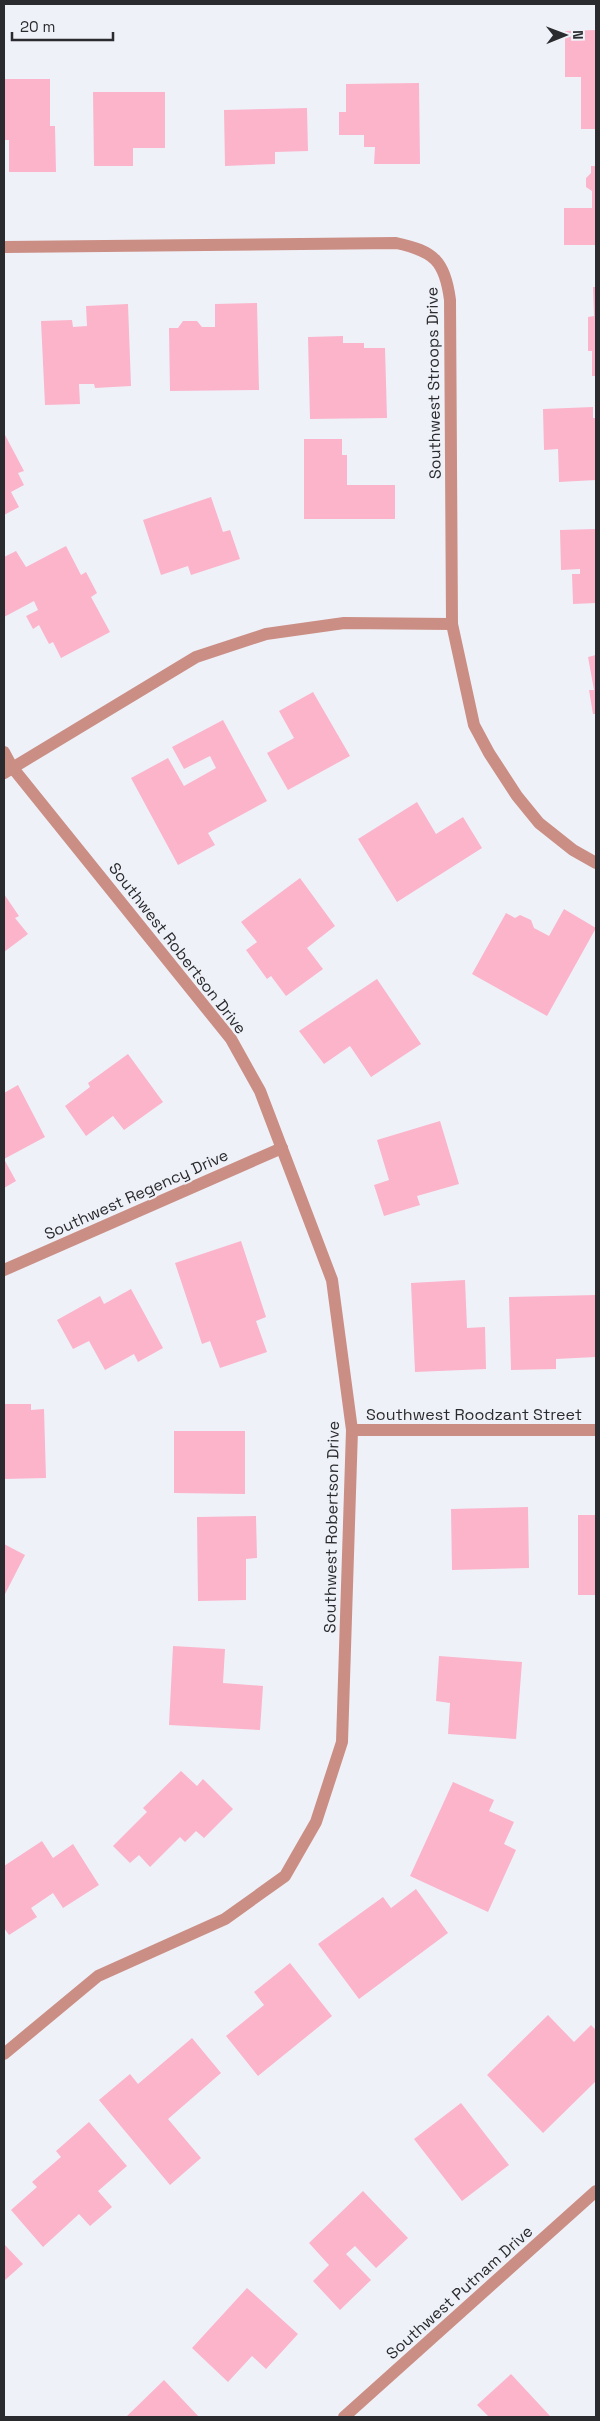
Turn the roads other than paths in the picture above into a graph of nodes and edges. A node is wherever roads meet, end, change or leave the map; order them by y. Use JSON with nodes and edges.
{"nodes":[{"id":1,"x":4,"y":247,"type":"edge"},
{"id":2,"x":452,"y":624,"type":"junction"},
{"id":3,"x":4,"y":752,"type":"edge"},
{"id":4,"x":8,"y":770,"type":"edge"},
{"id":5,"x":596,"y":863,"type":"edge"},
{"id":6,"x":282,"y":1148,"type":"junction"},
{"id":7,"x":4,"y":1270,"type":"edge"},
{"id":8,"x":352,"y":1430,"type":"junction"},
{"id":9,"x":596,"y":1430,"type":"edge"},
{"id":10,"x":4,"y":2054,"type":"edge"},
{"id":11,"x":596,"y":2191,"type":"edge"},
{"id":12,"x":344,"y":2417,"type":"edge"}],
"edges":[{"from":1,"to":2,"type":"street","name":"Southwest Stroops Drive"},
{"from":2,"to":4,"type":"street"},
{"from":2,"to":5,"type":"street","name":"Southwest Stroops Drive"},
{"from":3,"to":4,"type":"street","name":"Southwest Robertson Drive"},
{"from":4,"to":6,"type":"street","name":"Southwest Robertson Drive"},
{"from":6,"to":7,"type":"street","name":"Southwest Regency Drive"},
{"from":6,"to":8,"type":"street","name":"Southwest Robertson Drive"},
{"from":8,"to":9,"type":"street","name":"Southwest Roodzant Street"},
{"from":8,"to":10,"type":"street","name":"Southwest Robertson Drive"},
{"from":11,"to":12,"type":"street","name":"Southwest Putnam Drive"}]}
